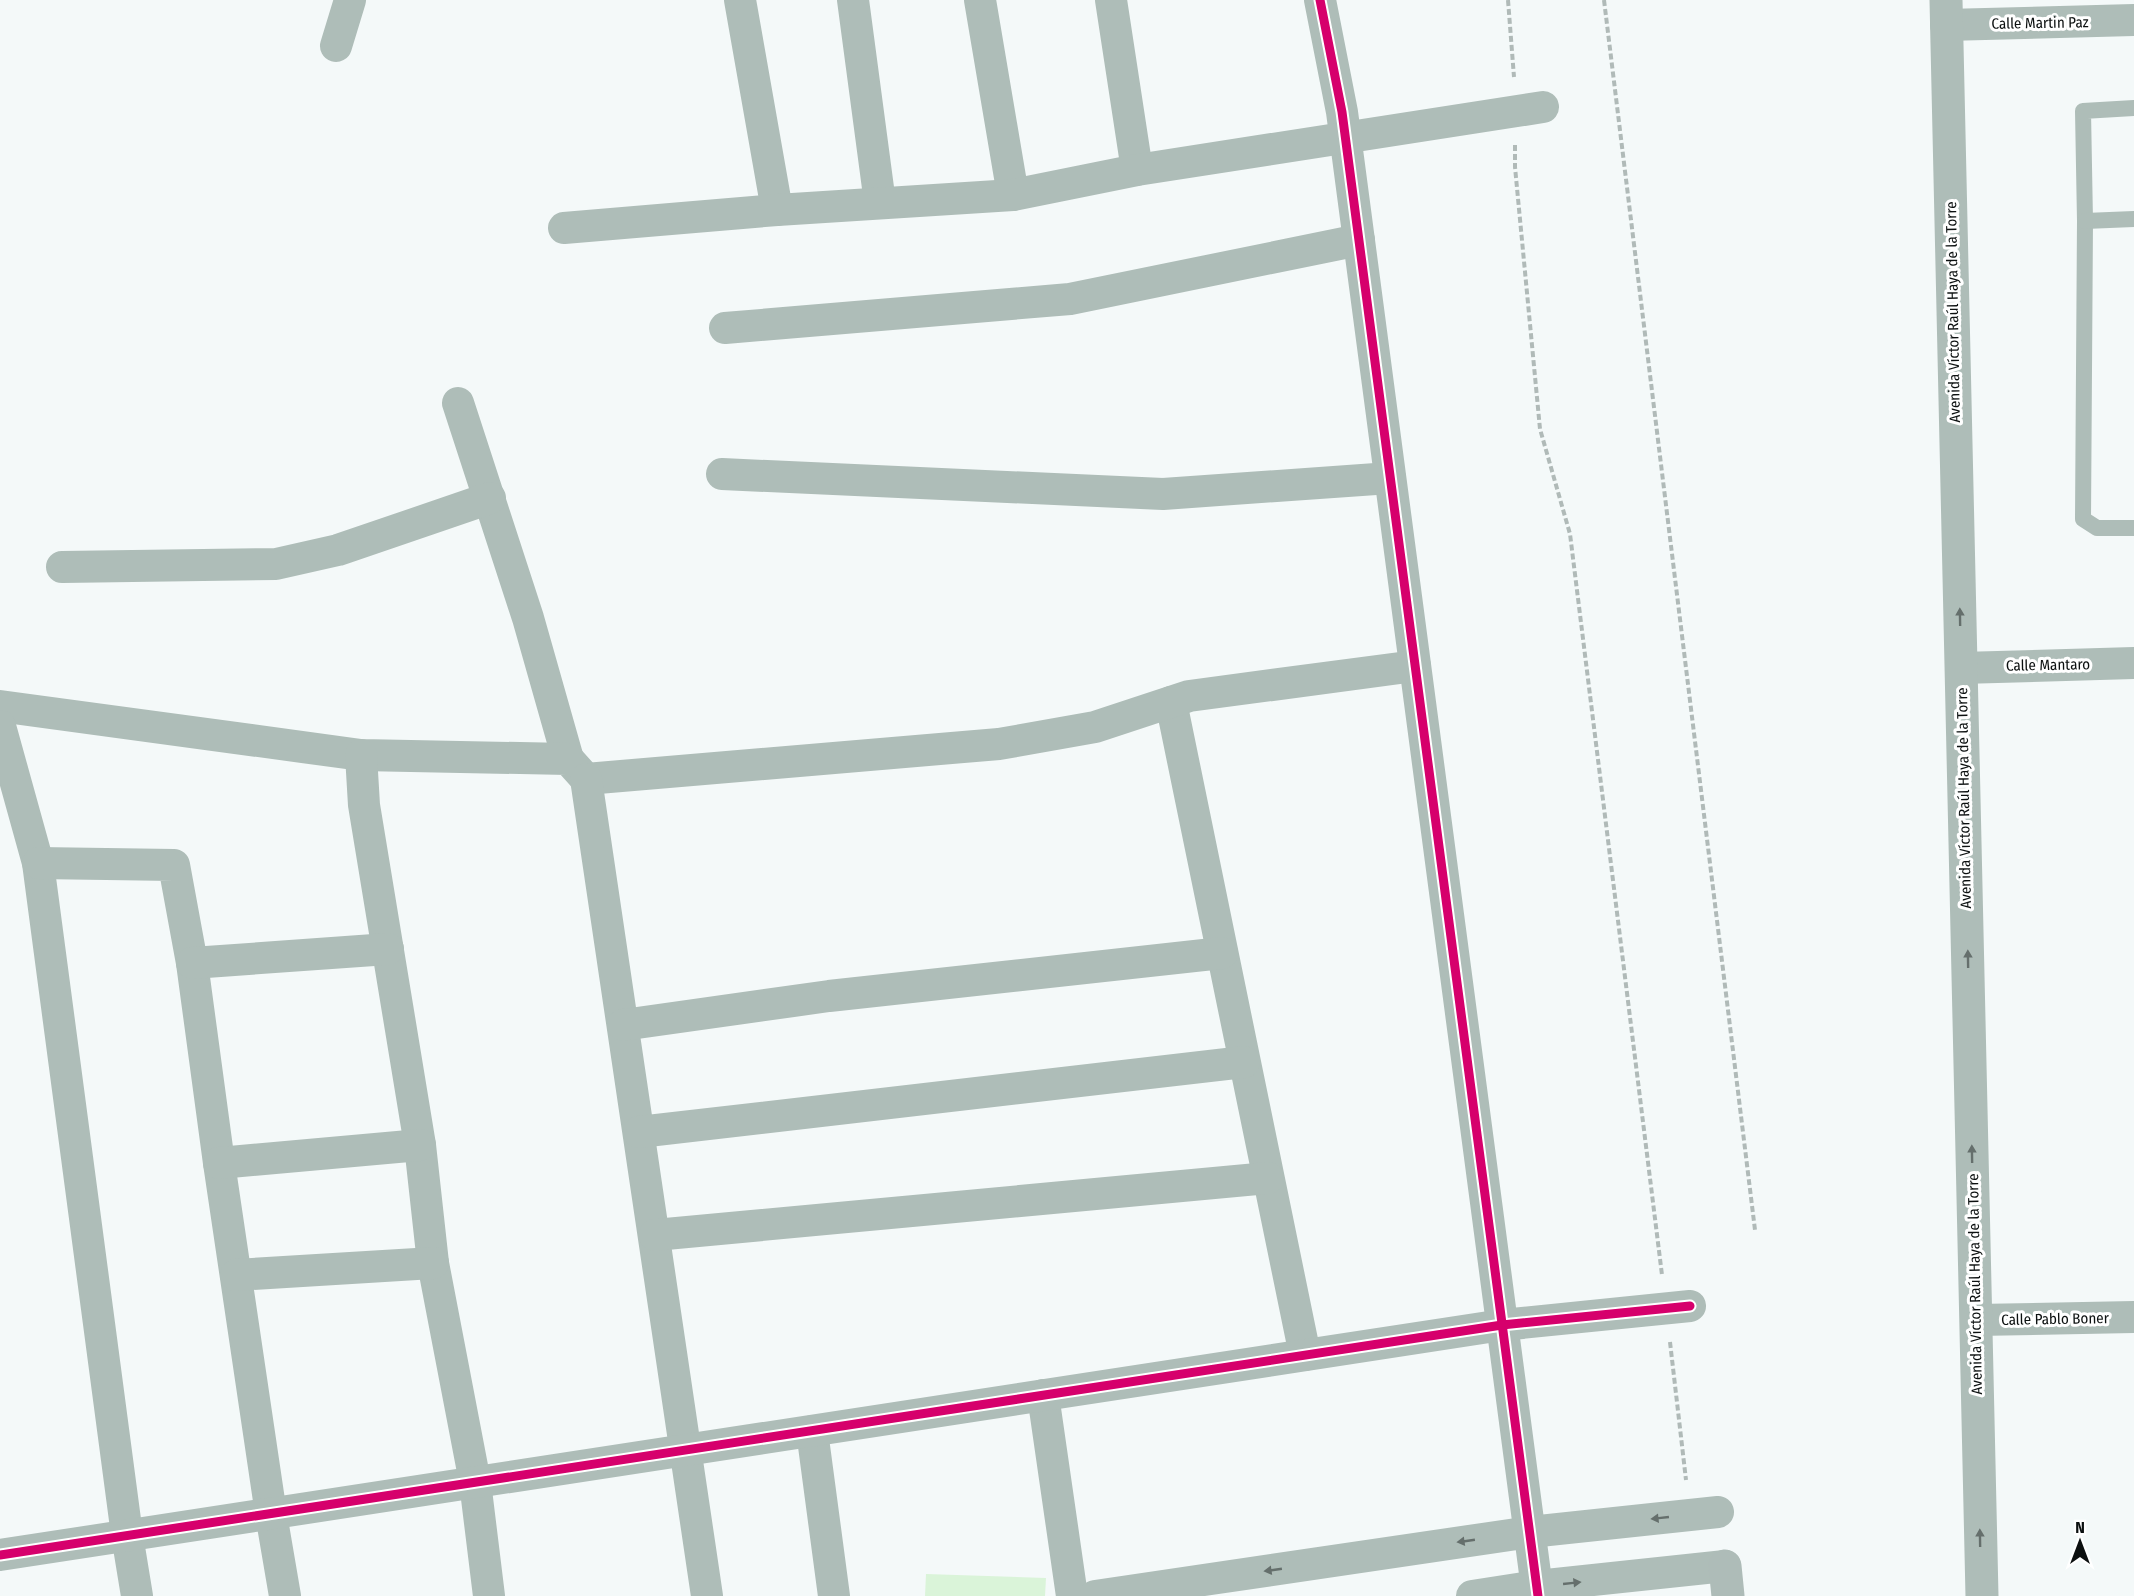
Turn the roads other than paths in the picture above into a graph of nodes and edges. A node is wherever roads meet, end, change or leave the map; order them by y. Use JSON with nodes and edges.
{"nodes":[{"id":1,"x":350,"y":0,"type":"edge"},
{"id":2,"x":740,"y":0,"type":"edge"},
{"id":3,"x":853,"y":0,"type":"edge"},
{"id":4,"x":980,"y":0,"type":"edge"},
{"id":5,"x":1111,"y":0,"type":"edge"},
{"id":6,"x":1320,"y":0,"type":"edge"},
{"id":7,"x":1946,"y":13,"type":"edge"},
{"id":8,"x":2134,"y":20,"type":"edge"},
{"id":9,"x":336,"y":46,"type":"dead end"},
{"id":10,"x":1529,"y":108,"type":"road end"},
{"id":11,"x":2134,"y":108,"type":"edge"},
{"id":12,"x":1346,"y":139,"type":"junction"},
{"id":13,"x":1137,"y":170,"type":"junction"},
{"id":14,"x":1013,"y":195,"type":"junction"},
{"id":15,"x":880,"y":203,"type":"junction"},
{"id":16,"x":777,"y":210,"type":"junction"},
{"id":17,"x":2134,"y":219,"type":"edge"},
{"id":18,"x":2085,"y":221,"type":"junction"},
{"id":19,"x":564,"y":228,"type":"dead end"},
{"id":20,"x":1359,"y":240,"type":"junction"},
{"id":21,"x":725,"y":328,"type":"dead end"},
{"id":22,"x":458,"y":403,"type":"dead end"},
{"id":23,"x":722,"y":474,"type":"dead end"},
{"id":24,"x":1390,"y":478,"type":"junction"},
{"id":25,"x":490,"y":498,"type":"junction"},
{"id":26,"x":2134,"y":528,"type":"edge"},
{"id":27,"x":62,"y":567,"type":"dead end"},
{"id":28,"x":2134,"y":663,"type":"edge"},
{"id":29,"x":1415,"y":666,"type":"junction"},
{"id":30,"x":1961,"y":668,"type":"junction"},
{"id":31,"x":1171,"y":702,"type":"junction"},
{"id":32,"x":0,"y":706,"type":"edge"},
{"id":33,"x":0,"y":726,"type":"edge"},
{"id":34,"x":361,"y":755,"type":"junction"},
{"id":35,"x":577,"y":769,"type":"junction"},
{"id":36,"x":38,"y":863,"type":"junction"},
{"id":37,"x":387,"y":949,"type":"junction"},
{"id":38,"x":1222,"y":953,"type":"junction"},
{"id":39,"x":192,"y":963,"type":"junction"},
{"id":40,"x":623,"y":1025,"type":"junction"},
{"id":41,"x":1245,"y":1062,"type":"junction"},
{"id":42,"x":639,"y":1132,"type":"junction"},
{"id":43,"x":420,"y":1145,"type":"junction"},
{"id":44,"x":219,"y":1163,"type":"junction"},
{"id":45,"x":1268,"y":1178,"type":"junction"},
{"id":46,"x":655,"y":1235,"type":"junction"},
{"id":47,"x":433,"y":1263,"type":"junction"},
{"id":48,"x":236,"y":1275,"type":"junction"},
{"id":49,"x":1678,"y":1308,"type":"road end"},
{"id":50,"x":2134,"y":1317,"type":"edge"},
{"id":51,"x":1976,"y":1320,"type":"junction"},
{"id":52,"x":1502,"y":1325,"type":"junction"},
{"id":53,"x":1305,"y":1355,"type":"junction"},
{"id":54,"x":1043,"y":1395,"type":"junction"},
{"id":55,"x":812,"y":1431,"type":"junction"},
{"id":56,"x":687,"y":1450,"type":"junction"},
{"id":57,"x":475,"y":1482,"type":"junction"},
{"id":58,"x":271,"y":1514,"type":"junction"},
{"id":59,"x":1704,"y":1514,"type":"road end"},
{"id":60,"x":1530,"y":1532,"type":"junction"},
{"id":61,"x":127,"y":1535,"type":"junction"},
{"id":62,"x":0,"y":1555,"type":"edge"},
{"id":63,"x":1726,"y":1581,"type":"edge"},
{"id":64,"x":1538,"y":1591,"type":"edge"},
{"id":65,"x":137,"y":1596,"type":"edge"},
{"id":66,"x":285,"y":1596,"type":"edge"},
{"id":67,"x":489,"y":1596,"type":"edge"},
{"id":68,"x":707,"y":1596,"type":"edge"},
{"id":69,"x":834,"y":1596,"type":"edge"},
{"id":70,"x":1072,"y":1596,"type":"edge"},
{"id":71,"x":1095,"y":1596,"type":"edge"},
{"id":72,"x":1472,"y":1596,"type":"edge"},
{"id":73,"x":1982,"y":1596,"type":"edge"}],
"edges":[{"from":1,"to":9,"type":"street"},
{"from":2,"to":16,"type":"street"},
{"from":3,"to":15,"type":"street"},
{"from":4,"to":14,"type":"street"},
{"from":5,"to":13,"type":"street"},
{"from":6,"to":12,"type":"street"},
{"from":7,"to":8,"type":"street","name":"Calle Martin Paz"},
{"from":30,"to":7,"type":"street","name":"Avenida Víctor Raúl Haya de la Torre","one_way":true},
{"from":10,"to":12,"type":"street"},
{"from":11,"to":18,"type":"lane"},
{"from":12,"to":13,"type":"street"},
{"from":12,"to":20,"type":"street"},
{"from":13,"to":14,"type":"street"},
{"from":14,"to":15,"type":"street"},
{"from":15,"to":16,"type":"street"},
{"from":16,"to":19,"type":"street"},
{"from":17,"to":18,"type":"lane"},
{"from":18,"to":26,"type":"lane"},
{"from":20,"to":21,"type":"street"},
{"from":20,"to":24,"type":"street"},
{"from":22,"to":25,"type":"street"},
{"from":23,"to":24,"type":"street"},
{"from":24,"to":29,"type":"street"},
{"from":25,"to":27,"type":"street"},
{"from":25,"to":35,"type":"street"},
{"from":28,"to":30,"type":"street","name":"Calle Mantaro"},
{"from":29,"to":31,"type":"street"},
{"from":29,"to":52,"type":"street"},
{"from":51,"to":30,"type":"street","name":"Avenida Víctor Raúl Haya de la Torre","one_way":true},
{"from":31,"to":35,"type":"street"},
{"from":31,"to":38,"type":"street"},
{"from":32,"to":34,"type":"street"},
{"from":33,"to":36,"type":"street"},
{"from":34,"to":35,"type":"street"},
{"from":34,"to":37,"type":"street"},
{"from":35,"to":40,"type":"street"},
{"from":36,"to":39,"type":"street"},
{"from":36,"to":61,"type":"street"},
{"from":37,"to":39,"type":"street"},
{"from":37,"to":43,"type":"street"},
{"from":38,"to":40,"type":"street"},
{"from":38,"to":41,"type":"street"},
{"from":39,"to":44,"type":"street"},
{"from":40,"to":42,"type":"street"},
{"from":41,"to":42,"type":"street"},
{"from":41,"to":45,"type":"street"},
{"from":42,"to":46,"type":"street"},
{"from":43,"to":44,"type":"street"},
{"from":43,"to":47,"type":"street"},
{"from":44,"to":48,"type":"street"},
{"from":45,"to":46,"type":"street"},
{"from":45,"to":53,"type":"street"},
{"from":46,"to":56,"type":"street"},
{"from":47,"to":48,"type":"street"},
{"from":47,"to":57,"type":"street"},
{"from":48,"to":58,"type":"street"},
{"from":49,"to":52,"type":"street"},
{"from":50,"to":51,"type":"street","name":"Calle Pablo Boner"},
{"from":73,"to":51,"type":"street","name":"Avenida Víctor Raúl Haya de la Torre","one_way":true},
{"from":52,"to":53,"type":"street"},
{"from":52,"to":60,"type":"street"},
{"from":53,"to":54,"type":"street"},
{"from":54,"to":55,"type":"street"},
{"from":54,"to":70,"type":"street"},
{"from":55,"to":56,"type":"street"},
{"from":55,"to":69,"type":"street"},
{"from":56,"to":57,"type":"street"},
{"from":56,"to":68,"type":"street"},
{"from":57,"to":58,"type":"street"},
{"from":57,"to":67,"type":"street"},
{"from":58,"to":61,"type":"street"},
{"from":58,"to":66,"type":"street"},
{"from":59,"to":60,"type":"street","one_way":true},
{"from":60,"to":64,"type":"street"},
{"from":60,"to":71,"type":"street","one_way":true},
{"from":61,"to":62,"type":"street"},
{"from":61,"to":65,"type":"street"},
{"from":64,"to":63,"type":"street","one_way":true},
{"from":64,"to":72,"type":"street"}]}
